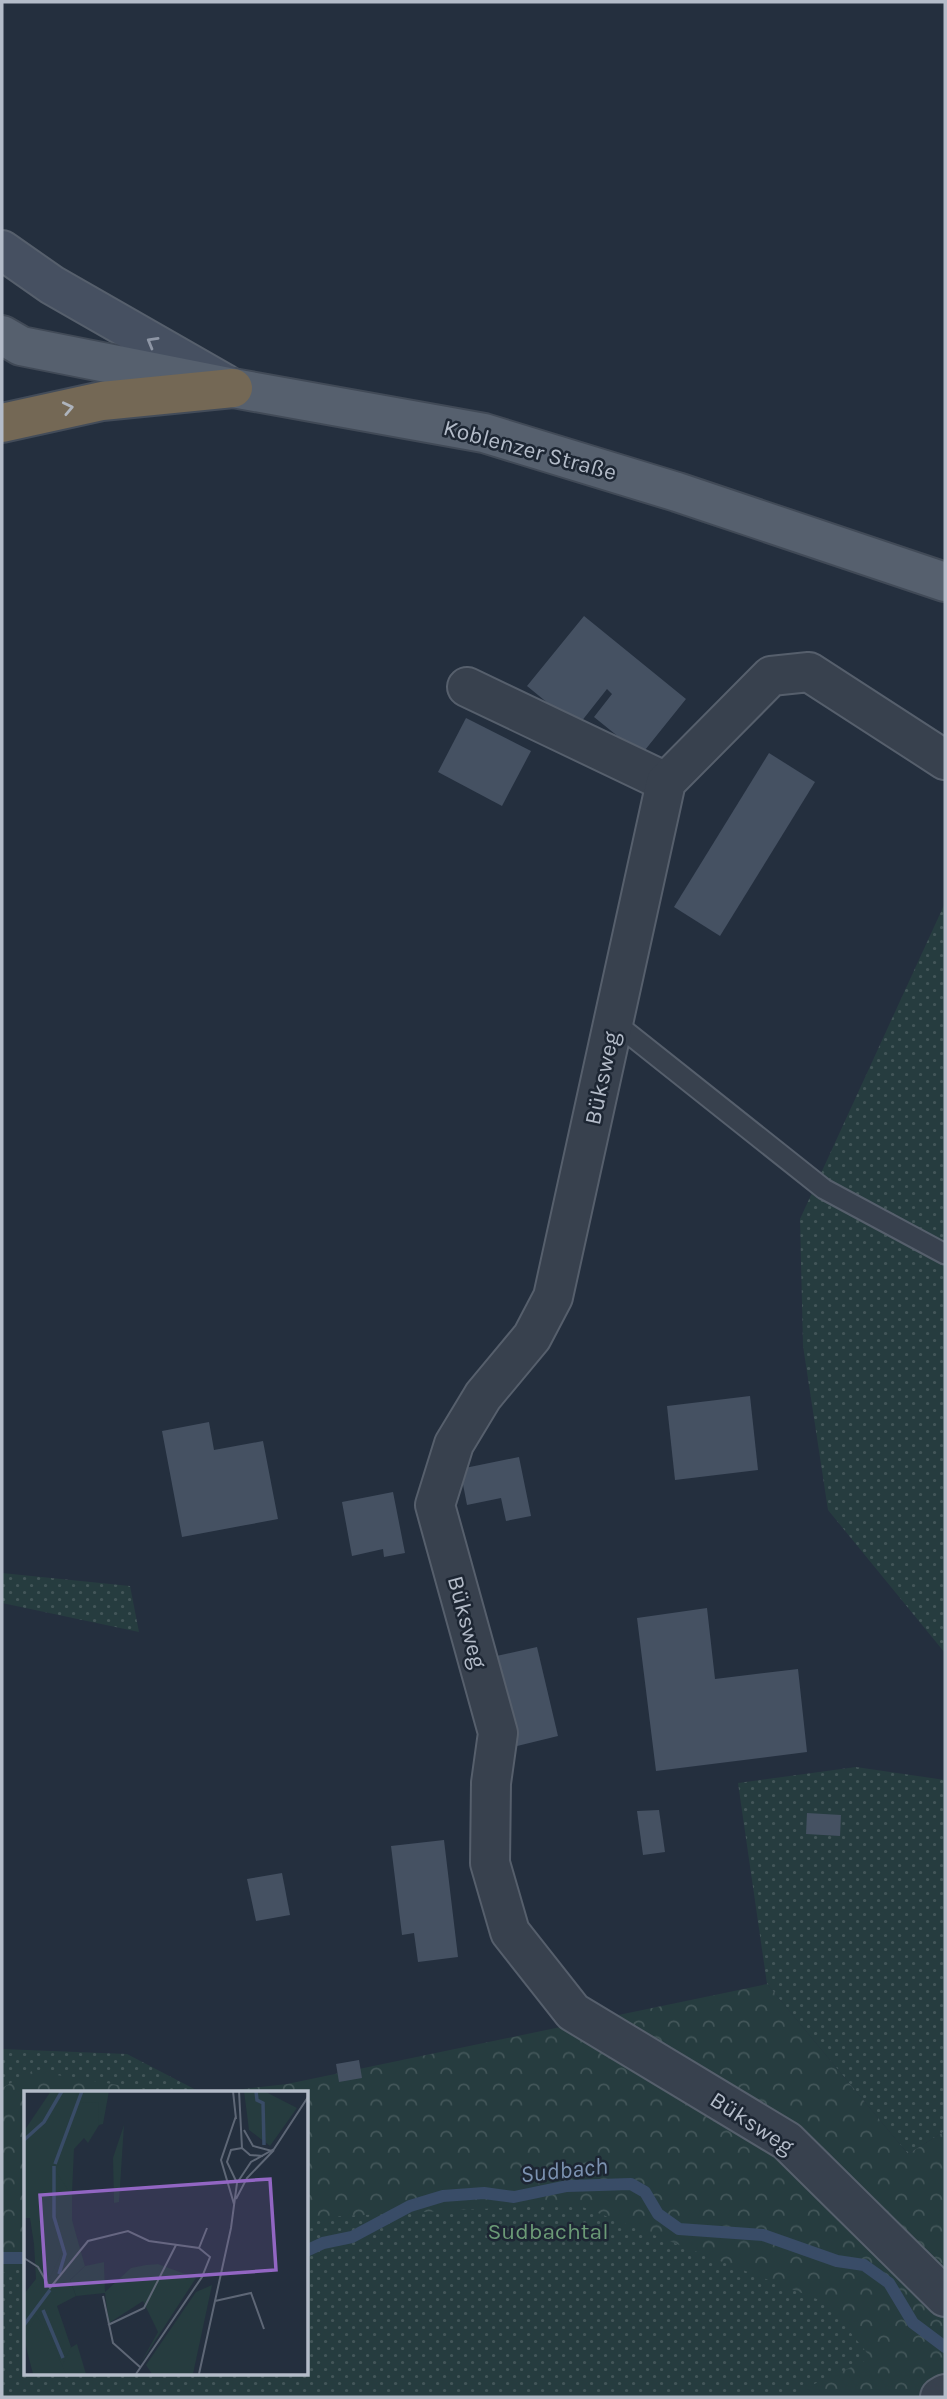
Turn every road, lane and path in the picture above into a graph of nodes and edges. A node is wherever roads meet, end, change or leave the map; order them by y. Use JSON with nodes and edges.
{"nodes":[{"id":1,"x":2,"y":250,"type":"edge"},
{"id":2,"x":8,"y":344,"type":"edge"},
{"id":3,"x":233,"y":388,"type":"junction"},
{"id":4,"x":2,"y":423,"type":"edge"},
{"id":5,"x":945,"y":582,"type":"edge"},
{"id":6,"x":467,"y":687,"type":"dead end"},
{"id":7,"x":945,"y":760,"type":"edge"},
{"id":8,"x":666,"y":782,"type":"junction"},
{"id":9,"x":614,"y":1022,"type":"junction"},
{"id":10,"x":945,"y":1255,"type":"edge"},
{"id":11,"x":945,"y":2297,"type":"edge"},
{"id":12,"x":945,"y":2394,"type":"edge"},
{"id":13,"x":940,"y":2397,"type":"edge"}],
"edges":[{"from":3,"to":1,"type":"main road","one_way":true},
{"from":2,"to":3,"type":"main road","name":"Koblenzer Straße"},
{"from":4,"to":3,"type":"highway","one_way":true},
{"from":3,"to":5,"type":"main road","name":"Koblenzer Straße"},
{"from":6,"to":8,"type":"street"},
{"from":7,"to":8,"type":"street"},
{"from":8,"to":9,"type":"street","name":"Büksweg"},
{"from":9,"to":10,"type":"lane"},
{"from":9,"to":11,"type":"street","name":"Büksweg"},
{"from":12,"to":13,"type":"street"}]}
